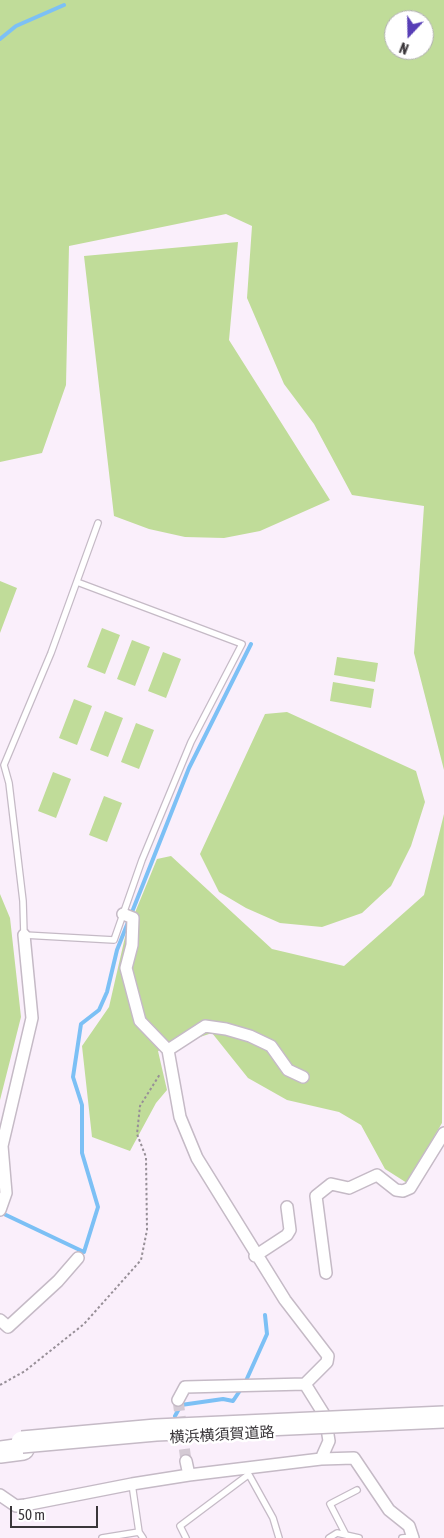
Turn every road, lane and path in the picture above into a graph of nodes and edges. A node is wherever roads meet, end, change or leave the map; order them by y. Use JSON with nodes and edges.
{"nodes":[{"id":1,"x":98,"y":523,"type":"dead end"},
{"id":2,"x":77,"y":582,"type":"junction"},
{"id":3,"x":2,"y":764,"type":"edge"},
{"id":4,"x":123,"y":914,"type":"junction"},
{"id":5,"x":24,"y":935,"type":"junction"},
{"id":6,"x":169,"y":1055,"type":"junction"},
{"id":7,"x":303,"y":1077,"type":"dead end"},
{"id":8,"x":444,"y":1133,"type":"edge"},
{"id":9,"x":287,"y":1207,"type":"dead end"},
{"id":10,"x":0,"y":1210,"type":"edge"},
{"id":11,"x":255,"y":1256,"type":"junction"},
{"id":12,"x":78,"y":1258,"type":"dead end"},
{"id":13,"x":326,"y":1272,"type":"dead end"},
{"id":14,"x":0,"y":1320,"type":"edge"},
{"id":15,"x":304,"y":1384,"type":"junction"},
{"id":16,"x":0,"y":1385,"type":"edge"},
{"id":17,"x":178,"y":1400,"type":"dead end"},
{"id":18,"x":444,"y":1417,"type":"edge"},
{"id":19,"x":444,"y":1425,"type":"edge"},
{"id":20,"x":0,"y":1444,"type":"edge"},
{"id":21,"x":0,"y":1452,"type":"edge"},
{"id":22,"x":321,"y":1459,"type":"junction"},
{"id":23,"x":186,"y":1460,"type":"tunnel mouth"},
{"id":24,"x":247,"y":1472,"type":"junction"},
{"id":25,"x":189,"y":1475,"type":"junction"},
{"id":26,"x":132,"y":1484,"type":"junction"},
{"id":27,"x":357,"y":1490,"type":"dead end"},
{"id":28,"x":0,"y":1495,"type":"edge"},
{"id":29,"x":139,"y":1532,"type":"junction"},
{"id":30,"x":346,"y":1535,"type":"junction"},
{"id":31,"x":338,"y":1536,"type":"edge"},
{"id":32,"x":102,"y":1538,"type":"edge"},
{"id":33,"x":143,"y":1538,"type":"edge"},
{"id":34,"x":186,"y":1538,"type":"edge"},
{"id":35,"x":279,"y":1538,"type":"edge"},
{"id":36,"x":329,"y":1538,"type":"edge"},
{"id":37,"x":359,"y":1538,"type":"edge"},
{"id":38,"x":409,"y":1538,"type":"edge"}],
"edges":[{"from":1,"to":2,"type":"lane"},
{"from":2,"to":3,"type":"lane"},
{"from":2,"to":4,"type":"lane"},
{"from":3,"to":5,"type":"lane"},
{"from":4,"to":5,"type":"lane"},
{"from":4,"to":6,"type":"street"},
{"from":5,"to":10,"type":"street"},
{"from":6,"to":7,"type":"street"},
{"from":6,"to":11,"type":"street"},
{"from":6,"to":16,"type":"path"},
{"from":8,"to":13,"type":"street"},
{"from":9,"to":11,"type":"street"},
{"from":11,"to":15,"type":"street"},
{"from":12,"to":14,"type":"street"},
{"from":15,"to":17,"type":"street"},
{"from":15,"to":22,"type":"street"},
{"from":18,"to":20,"type":"highway","name":"横浜横須賀道路","bridge":true},
{"from":19,"to":21,"type":"highway","name":"横浜横須賀道路"},
{"from":22,"to":24,"type":"street"},
{"from":22,"to":38,"type":"street"},
{"from":23,"to":25,"type":"street"},
{"from":24,"to":25,"type":"street"},
{"from":24,"to":34,"type":"lane"},
{"from":24,"to":35,"type":"lane"},
{"from":25,"to":26,"type":"street"},
{"from":26,"to":28,"type":"street"},
{"from":26,"to":29,"type":"lane"},
{"from":27,"to":30,"type":"lane"},
{"from":29,"to":32,"type":"lane"},
{"from":29,"to":33,"type":"lane"},
{"from":30,"to":31,"type":"lane"},
{"from":30,"to":37,"type":"lane"},
{"from":31,"to":36,"type":"lane"}]}
